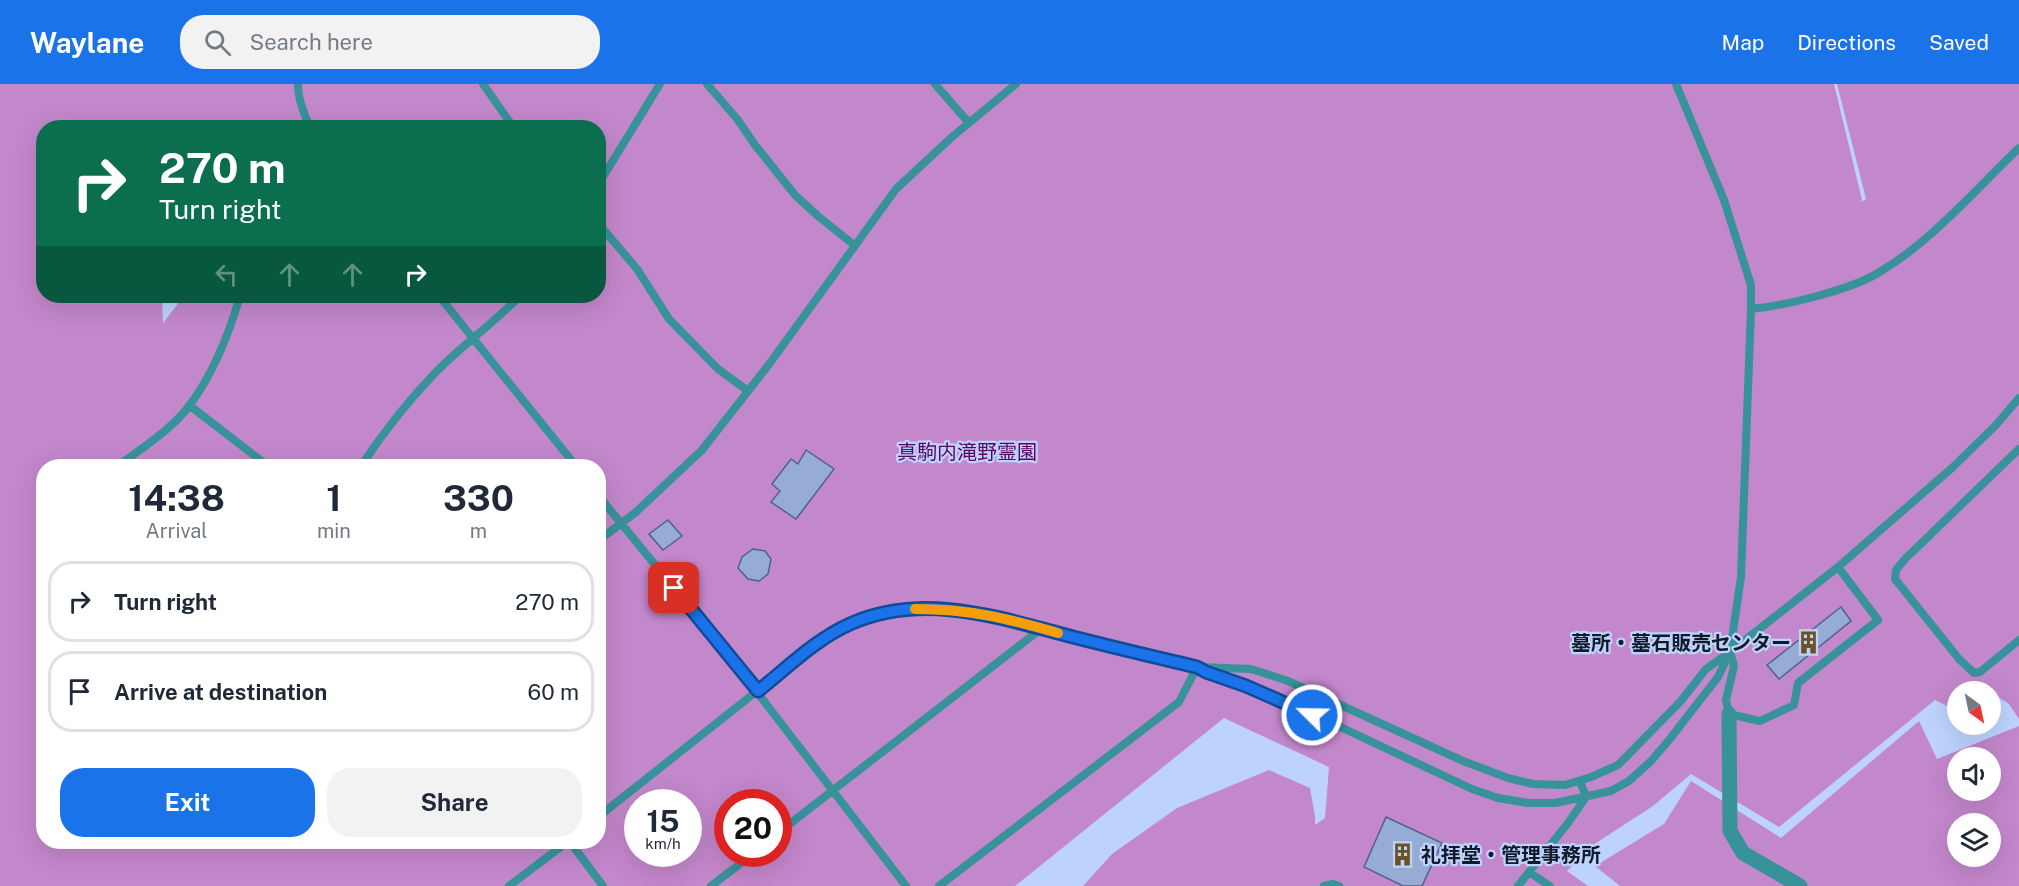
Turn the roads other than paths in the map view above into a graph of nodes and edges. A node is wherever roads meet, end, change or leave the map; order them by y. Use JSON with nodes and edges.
{"nodes":[{"id":1,"x":298,"y":84,"type":"edge"},
{"id":2,"x":483,"y":84,"type":"edge"},
{"id":3,"x":660,"y":84,"type":"edge"},
{"id":4,"x":707,"y":84,"type":"edge"},
{"id":5,"x":935,"y":84,"type":"edge"},
{"id":6,"x":1016,"y":84,"type":"edge"},
{"id":7,"x":1676,"y":84,"type":"edge"},
{"id":8,"x":307,"y":120,"type":"edge"},
{"id":9,"x":508,"y":120,"type":"edge"},
{"id":10,"x":969,"y":123,"type":"junction"},
{"id":11,"x":2019,"y":148,"type":"edge"},
{"id":12,"x":606,"y":172,"type":"edge"},
{"id":13,"x":606,"y":232,"type":"edge"},
{"id":14,"x":854,"y":245,"type":"junction"},
{"id":15,"x":238,"y":303,"type":"edge"},
{"id":16,"x":445,"y":303,"type":"edge"},
{"id":17,"x":513,"y":303,"type":"edge"},
{"id":18,"x":1751,"y":309,"type":"junction"},
{"id":19,"x":473,"y":338,"type":"junction"},
{"id":20,"x":748,"y":391,"type":"junction"},
{"id":21,"x":2019,"y":398,"type":"edge"},
{"id":22,"x":189,"y":405,"type":"junction"},
{"id":23,"x":2019,"y":449,"type":"edge"},
{"id":24,"x":127,"y":459,"type":"edge"},
{"id":25,"x":259,"y":459,"type":"edge"},
{"id":26,"x":366,"y":459,"type":"edge"},
{"id":27,"x":570,"y":459,"type":"edge"},
{"id":28,"x":606,"y":505,"type":"edge"},
{"id":29,"x":622,"y":524,"type":"junction"},
{"id":30,"x":606,"y":535,"type":"edge"},
{"id":31,"x":1838,"y":567,"type":"junction"},
{"id":32,"x":1042,"y":628,"type":"junction"},
{"id":33,"x":2019,"y":640,"type":"edge"},
{"id":34,"x":1730,"y":652,"type":"junction"},
{"id":35,"x":1197,"y":667,"type":"junction"},
{"id":36,"x":757,"y":692,"type":"junction"},
{"id":37,"x":1729,"y":714,"type":"junction"},
{"id":38,"x":1580,"y":781,"type":"junction"},
{"id":39,"x":833,"y":791,"type":"junction"},
{"id":40,"x":1586,"y":797,"type":"junction"},
{"id":41,"x":606,"y":811,"type":"edge"},
{"id":42,"x":792,"y":822,"type":"edge"},
{"id":43,"x":559,"y":849,"type":"edge"},
{"id":44,"x":574,"y":849,"type":"edge"},
{"id":45,"x":736,"y":867,"type":"edge"},
{"id":46,"x":1529,"y":872,"type":"junction"},
{"id":47,"x":509,"y":886,"type":"edge"},
{"id":48,"x":603,"y":886,"type":"edge"},
{"id":49,"x":711,"y":886,"type":"edge"},
{"id":50,"x":906,"y":886,"type":"edge"},
{"id":51,"x":939,"y":886,"type":"edge"},
{"id":52,"x":1324,"y":886,"type":"edge"},
{"id":53,"x":1339,"y":886,"type":"edge"},
{"id":54,"x":1518,"y":886,"type":"edge"},
{"id":55,"x":1550,"y":886,"type":"edge"},
{"id":56,"x":1800,"y":886,"type":"edge"}],
"edges":[{"from":1,"to":8,"type":"lane"},
{"from":2,"to":9,"type":"lane"},
{"from":3,"to":12,"type":"lane"},
{"from":4,"to":14,"type":"lane"},
{"from":5,"to":10,"type":"lane"},
{"from":6,"to":10,"type":"lane"},
{"from":7,"to":18,"type":"lane"},
{"from":10,"to":14,"type":"lane"},
{"from":11,"to":18,"type":"lane"},
{"from":13,"to":20,"type":"lane"},
{"from":14,"to":20,"type":"lane"},
{"from":15,"to":22,"type":"lane"},
{"from":16,"to":19,"type":"lane"},
{"from":17,"to":19,"type":"lane"},
{"from":18,"to":34,"type":"lane"},
{"from":19,"to":26,"type":"lane"},
{"from":19,"to":27,"type":"lane"},
{"from":20,"to":29,"type":"lane"},
{"from":21,"to":31,"type":"lane"},
{"from":22,"to":24,"type":"lane"},
{"from":22,"to":25,"type":"lane"},
{"from":23,"to":33,"type":"lane"},
{"from":28,"to":29,"type":"lane"},
{"from":29,"to":30,"type":"lane"},
{"from":29,"to":36,"type":"lane"},
{"from":31,"to":34,"type":"lane"},
{"from":31,"to":37,"type":"lane"},
{"from":32,"to":35,"type":"lane"},
{"from":32,"to":36,"type":"lane"},
{"from":32,"to":39,"type":"lane"},
{"from":34,"to":37,"type":"lane"},
{"from":34,"to":38,"type":"lane"},
{"from":34,"to":40,"type":"lane"},
{"from":35,"to":38,"type":"lane"},
{"from":35,"to":40,"type":"lane"},
{"from":35,"to":51,"type":"lane"},
{"from":36,"to":39,"type":"lane"},
{"from":36,"to":41,"type":"lane"},
{"from":37,"to":56,"type":"street"},
{"from":38,"to":40,"type":"lane"},
{"from":39,"to":42,"type":"lane"},
{"from":39,"to":50,"type":"lane"},
{"from":40,"to":46,"type":"lane"},
{"from":43,"to":47,"type":"lane"},
{"from":44,"to":48,"type":"lane"},
{"from":45,"to":49,"type":"lane"},
{"from":46,"to":54,"type":"lane"},
{"from":46,"to":55,"type":"lane"},
{"from":52,"to":53,"type":"lane"}]}
